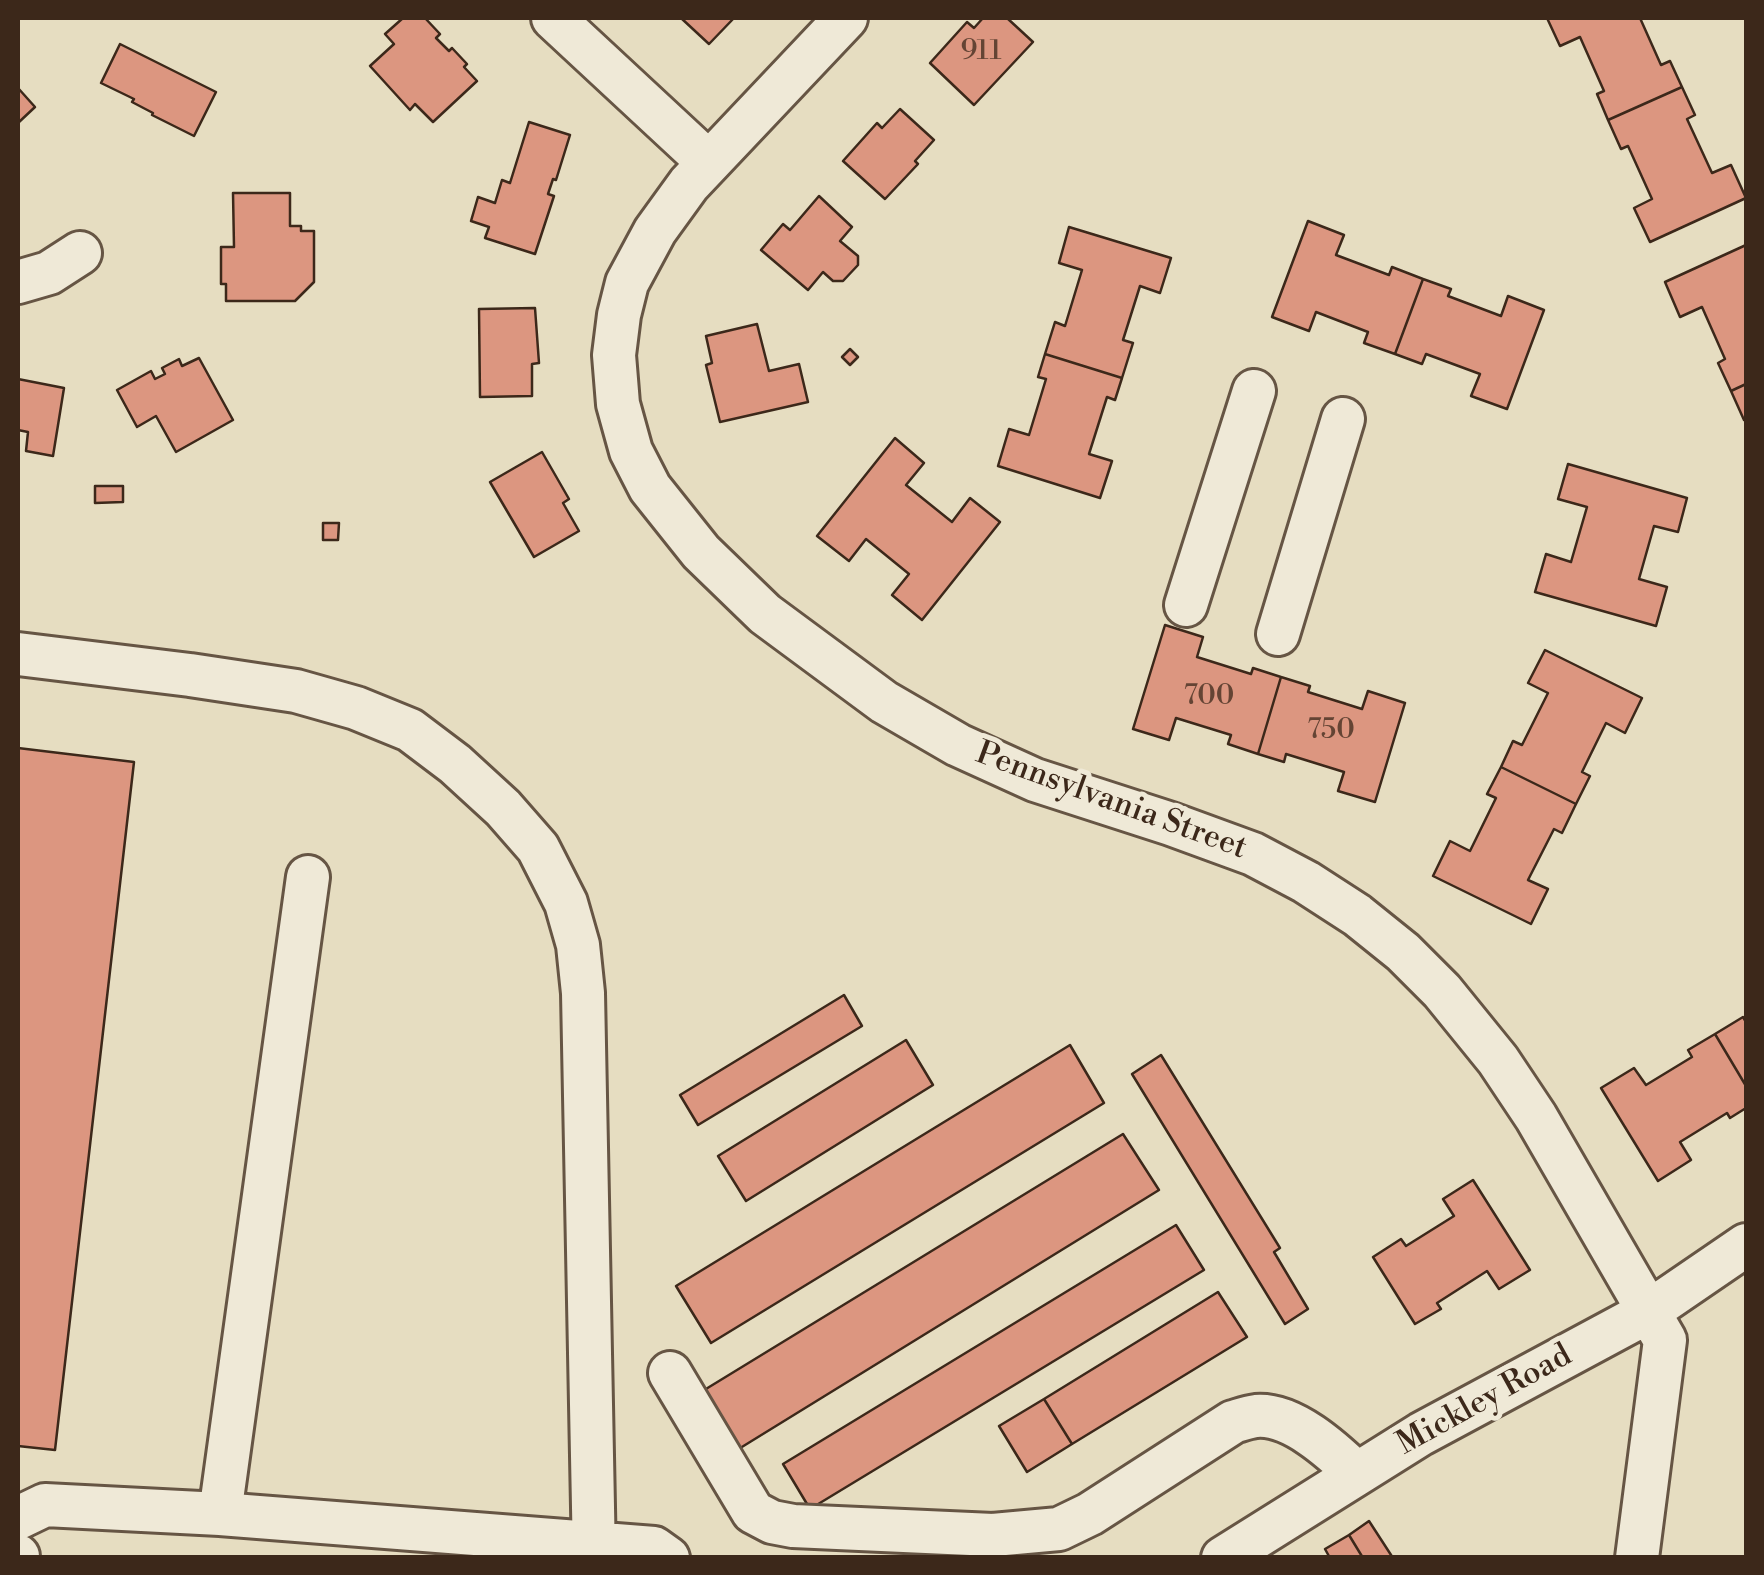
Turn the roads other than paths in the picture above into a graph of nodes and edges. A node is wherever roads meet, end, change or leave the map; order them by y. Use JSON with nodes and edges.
{"nodes":[{"id":1,"x":553,"y":18,"type":"edge"},
{"id":2,"x":846,"y":18,"type":"edge"},
{"id":3,"x":708,"y":162,"type":"junction"},
{"id":4,"x":80,"y":253,"type":"dead end"},
{"id":5,"x":18,"y":282,"type":"edge"},
{"id":6,"x":1254,"y":391,"type":"dead end"},
{"id":7,"x":1343,"y":418,"type":"dead end"},
{"id":8,"x":1186,"y":605,"type":"dead end"},
{"id":9,"x":1278,"y":634,"type":"dead end"},
{"id":10,"x":18,"y":654,"type":"edge"},
{"id":11,"x":308,"y":877,"type":"dead end"},
{"id":12,"x":1746,"y":1244,"type":"edge"},
{"id":13,"x":1648,"y":1312,"type":"junction"},
{"id":14,"x":670,"y":1373,"type":"dead end"},
{"id":15,"x":1357,"y":1474,"type":"junction"},
{"id":16,"x":220,"y":1514,"type":"junction"},
{"id":17,"x":18,"y":1518,"type":"edge"},
{"id":18,"x":594,"y":1550,"type":"edge"},
{"id":19,"x":668,"y":1558,"type":"edge"},
{"id":20,"x":1223,"y":1558,"type":"edge"},
{"id":21,"x":1637,"y":1558,"type":"edge"}],
"edges":[{"from":1,"to":3,"type":"street"},
{"from":2,"to":3,"type":"street","name":"Pennsylvania Street"},
{"from":3,"to":13,"type":"street","name":"Pennsylvania Street"},
{"from":4,"to":5,"type":"street"},
{"from":6,"to":8,"type":"street"},
{"from":7,"to":9,"type":"street"},
{"from":10,"to":18,"type":"street"},
{"from":11,"to":16,"type":"street"},
{"from":12,"to":13,"type":"street","name":"Mickley Road"},
{"from":13,"to":15,"type":"street","name":"Mickley Road"},
{"from":13,"to":21,"type":"street","name":"Pennsylvania Street"},
{"from":14,"to":15,"type":"street"},
{"from":15,"to":20,"type":"street","name":"Mickley Road"},
{"from":16,"to":17,"type":"street"},
{"from":16,"to":18,"type":"street"},
{"from":18,"to":19,"type":"street"}]}
